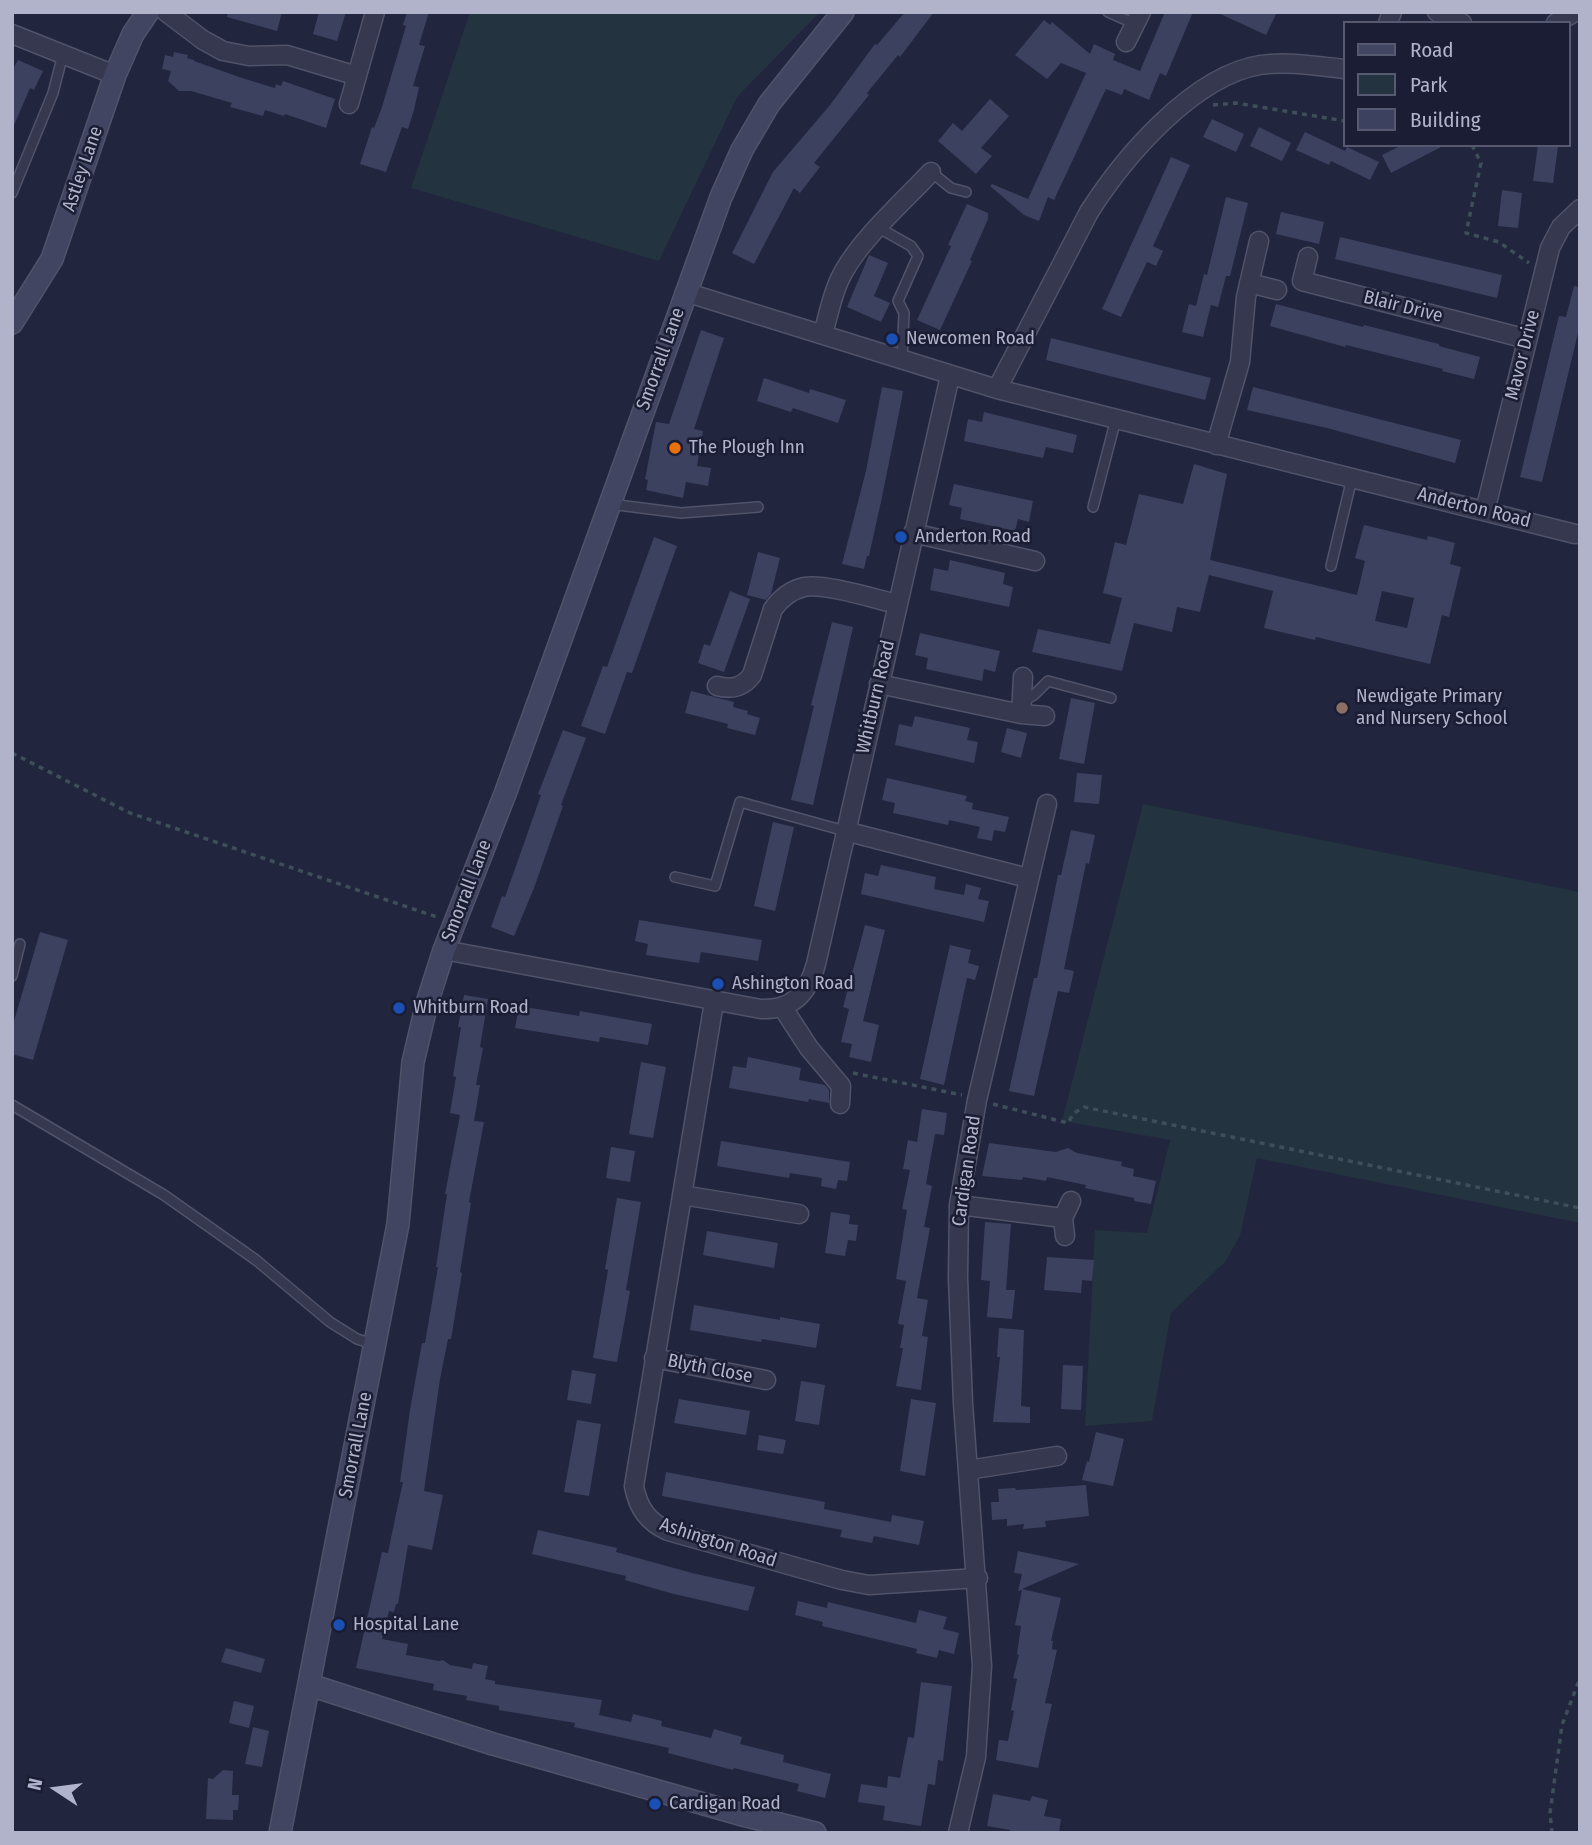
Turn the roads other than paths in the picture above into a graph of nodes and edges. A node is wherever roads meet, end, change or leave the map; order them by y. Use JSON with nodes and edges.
{"nodes":[{"id":1,"x":148,"y":12,"type":"edge"},
{"id":2,"x":166,"y":12,"type":"edge"},
{"id":3,"x":375,"y":12,"type":"edge"},
{"id":4,"x":843,"y":12,"type":"edge"},
{"id":5,"x":1108,"y":12,"type":"edge"},
{"id":6,"x":1437,"y":12,"type":"edge"},
{"id":7,"x":1575,"y":12,"type":"edge"},
{"id":8,"x":1138,"y":18,"type":"edge"},
{"id":9,"x":1457,"y":21,"type":"edge"},
{"id":10,"x":1559,"y":21,"type":"edge"},
{"id":11,"x":12,"y":34,"type":"edge"},
{"id":12,"x":1126,"y":42,"type":"dead end"},
{"id":13,"x":63,"y":54,"type":"junction"},
{"id":14,"x":1344,"y":69,"type":"edge"},
{"id":15,"x":116,"y":75,"type":"junction"},
{"id":16,"x":357,"y":76,"type":"junction"},
{"id":17,"x":349,"y":104,"type":"dead end"},
{"id":18,"x":931,"y":172,"type":"joint"},
{"id":19,"x":967,"y":192,"type":"dead end"},
{"id":20,"x":12,"y":193,"type":"edge"},
{"id":21,"x":1580,"y":209,"type":"edge"},
{"id":22,"x":880,"y":228,"type":"junction"},
{"id":23,"x":1259,"y":241,"type":"dead end"},
{"id":24,"x":1308,"y":257,"type":"dead end"},
{"id":25,"x":1249,"y":283,"type":"junction"},
{"id":26,"x":1277,"y":290,"type":"dead end"},
{"id":27,"x":685,"y":292,"type":"junction"},
{"id":28,"x":12,"y":323,"type":"edge"},
{"id":29,"x":823,"y":334,"type":"junction"},
{"id":30,"x":1527,"y":339,"type":"junction"},
{"id":31,"x":902,"y":360,"type":"junction"},
{"id":32,"x":950,"y":376,"type":"junction"},
{"id":33,"x":997,"y":389,"type":"junction"},
{"id":34,"x":1116,"y":419,"type":"junction"},
{"id":35,"x":1216,"y":445,"type":"junction"},
{"id":36,"x":1352,"y":478,"type":"junction"},
{"id":37,"x":609,"y":504,"type":"junction"},
{"id":38,"x":758,"y":507,"type":"dead end"},
{"id":39,"x":1093,"y":507,"type":"dead end"},
{"id":40,"x":1485,"y":511,"type":"junction"},
{"id":41,"x":914,"y":533,"type":"junction"},
{"id":42,"x":1575,"y":534,"type":"dead end"},
{"id":43,"x":1035,"y":562,"type":"dead end"},
{"id":44,"x":1331,"y":566,"type":"dead end"},
{"id":45,"x":897,"y":604,"type":"junction"},
{"id":46,"x":1023,"y":677,"type":"dead end"},
{"id":47,"x":879,"y":684,"type":"junction"},
{"id":48,"x":717,"y":687,"type":"dead end"},
{"id":49,"x":1111,"y":698,"type":"dead end"},
{"id":50,"x":1021,"y":708,"type":"junction"},
{"id":51,"x":1045,"y":716,"type":"dead end"},
{"id":52,"x":1046,"y":804,"type":"dead end"},
{"id":53,"x":845,"y":831,"type":"junction"},
{"id":54,"x":675,"y":877,"type":"dead end"},
{"id":55,"x":1028,"y":878,"type":"junction"},
{"id":56,"x":20,"y":944,"type":"dead end"},
{"id":57,"x":444,"y":950,"type":"junction"},
{"id":58,"x":12,"y":976,"type":"edge"},
{"id":59,"x":714,"y":1002,"type":"junction"},
{"id":60,"x":783,"y":1008,"type":"junction"},
{"id":61,"x":840,"y":1104,"type":"dead end"},
{"id":62,"x":12,"y":1105,"type":"edge"},
{"id":63,"x":682,"y":1195,"type":"junction"},
{"id":64,"x":959,"y":1205,"type":"junction"},
{"id":65,"x":799,"y":1214,"type":"dead end"},
{"id":66,"x":1065,"y":1237,"type":"dead end"},
{"id":67,"x":375,"y":1344,"type":"junction"},
{"id":68,"x":654,"y":1358,"type":"junction"},
{"id":69,"x":766,"y":1380,"type":"dead end"},
{"id":70,"x":1057,"y":1456,"type":"dead end"},
{"id":71,"x":968,"y":1471,"type":"junction"},
{"id":72,"x":978,"y":1578,"type":"junction"},
{"id":73,"x":310,"y":1685,"type":"junction"},
{"id":74,"x":280,"y":1833,"type":"edge"},
{"id":75,"x":815,"y":1833,"type":"edge"},
{"id":76,"x":958,"y":1833,"type":"edge"}],
"edges":[{"from":1,"to":15,"type":"street","name":"Astley Lane"},
{"from":2,"to":16,"type":"street"},
{"from":3,"to":16,"type":"street"},
{"from":4,"to":27,"type":"street","name":"Smorrall Lane"},
{"from":5,"to":8,"type":"lane"},
{"from":6,"to":9,"type":"street"},
{"from":7,"to":10,"type":"street"},
{"from":8,"to":12,"type":"street"},
{"from":11,"to":13,"type":"street"},
{"from":13,"to":15,"type":"street"},
{"from":13,"to":20,"type":"lane"},
{"from":14,"to":33,"type":"street"},
{"from":15,"to":28,"type":"street","name":"Astley Lane"},
{"from":16,"to":17,"type":"street"},
{"from":18,"to":19,"type":"lane"},
{"from":18,"to":22,"type":"street"},
{"from":21,"to":30,"type":"street","name":"Mavor Drive"},
{"from":22,"to":29,"type":"street"},
{"from":22,"to":31,"type":"lane"},
{"from":23,"to":25,"type":"street"},
{"from":24,"to":30,"type":"street","name":"Blair Drive"},
{"from":25,"to":26,"type":"street"},
{"from":25,"to":35,"type":"street"},
{"from":27,"to":29,"type":"street","name":"Anderton Road"},
{"from":27,"to":37,"type":"street","name":"Smorrall Lane"},
{"from":29,"to":31,"type":"street","name":"Anderton Road"},
{"from":30,"to":40,"type":"street","name":"Mavor Drive"},
{"from":31,"to":32,"type":"street","name":"Anderton Road"},
{"from":32,"to":33,"type":"street","name":"Anderton Road"},
{"from":32,"to":41,"type":"street","name":"Whitburn Road"},
{"from":33,"to":34,"type":"street","name":"Anderton Road"},
{"from":34,"to":35,"type":"street","name":"Anderton Road"},
{"from":34,"to":39,"type":"lane"},
{"from":35,"to":36,"type":"street","name":"Anderton Road"},
{"from":36,"to":40,"type":"street","name":"Anderton Road"},
{"from":36,"to":44,"type":"lane"},
{"from":37,"to":38,"type":"lane"},
{"from":37,"to":57,"type":"street","name":"Smorrall Lane"},
{"from":40,"to":42,"type":"street","name":"Anderton Road"},
{"from":41,"to":43,"type":"street"},
{"from":41,"to":45,"type":"street","name":"Whitburn Road"},
{"from":45,"to":47,"type":"street","name":"Whitburn Road"},
{"from":45,"to":48,"type":"street"},
{"from":46,"to":50,"type":"street"},
{"from":47,"to":50,"type":"street"},
{"from":47,"to":53,"type":"street","name":"Whitburn Road"},
{"from":49,"to":50,"type":"lane"},
{"from":50,"to":51,"type":"street"},
{"from":52,"to":55,"type":"street","name":"Cardigan Road"},
{"from":53,"to":54,"type":"lane"},
{"from":53,"to":55,"type":"street"},
{"from":53,"to":60,"type":"street","name":"Whitburn Road"},
{"from":55,"to":64,"type":"street","name":"Cardigan Road"},
{"from":56,"to":58,"type":"lane"},
{"from":57,"to":59,"type":"street"},
{"from":57,"to":67,"type":"street","name":"Smorrall Lane"},
{"from":59,"to":60,"type":"street"},
{"from":59,"to":63,"type":"street","name":"Ashington Road"},
{"from":60,"to":61,"type":"street"},
{"from":62,"to":67,"type":"lane"},
{"from":63,"to":65,"type":"street"},
{"from":63,"to":68,"type":"street","name":"Ashington Road"},
{"from":64,"to":66,"type":"street"},
{"from":64,"to":71,"type":"street","name":"Cardigan Road"},
{"from":67,"to":73,"type":"street","name":"Smorrall Lane"},
{"from":68,"to":69,"type":"street","name":"Blyth Close"},
{"from":68,"to":72,"type":"street","name":"Ashington Road"},
{"from":70,"to":71,"type":"street"},
{"from":71,"to":72,"type":"street","name":"Cardigan Road"},
{"from":72,"to":76,"type":"street","name":"Cardigan Road"},
{"from":73,"to":74,"type":"street","name":"Smorrall Lane"},
{"from":73,"to":75,"type":"street"}]}
